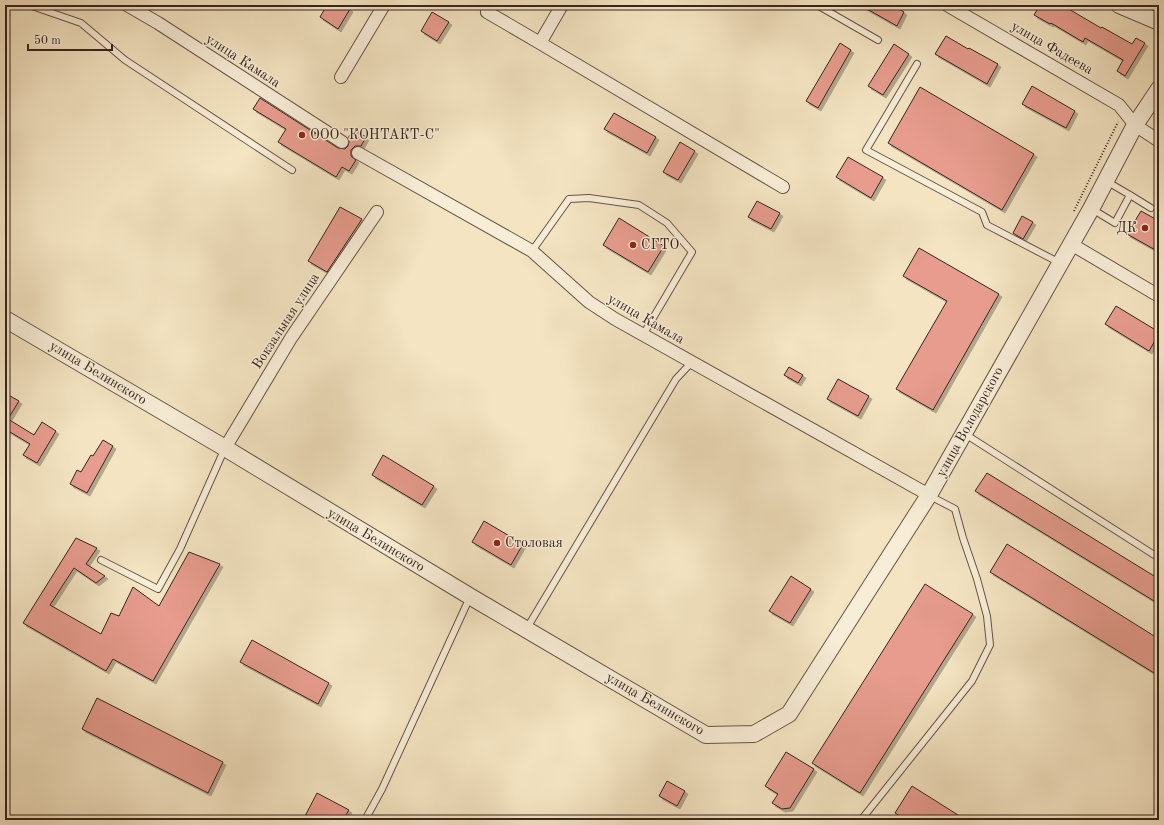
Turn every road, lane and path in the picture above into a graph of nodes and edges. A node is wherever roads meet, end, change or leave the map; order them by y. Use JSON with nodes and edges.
{"nodes":[{"id":1,"x":29,"y":5,"type":"edge"},
{"id":2,"x":384,"y":5,"type":"edge"},
{"id":3,"x":489,"y":5,"type":"edge"},
{"id":4,"x":562,"y":5,"type":"edge"},
{"id":5,"x":817,"y":5,"type":"edge"},
{"id":6,"x":947,"y":5,"type":"edge"},
{"id":7,"x":1119,"y":5,"type":"edge"},
{"id":8,"x":134,"y":6,"type":"edge"},
{"id":9,"x":1159,"y":22,"type":"edge"},
{"id":10,"x":878,"y":40,"type":"dead end"},
{"id":11,"x":540,"y":43,"type":"junction"},
{"id":12,"x":917,"y":64,"type":"dead end"},
{"id":13,"x":341,"y":77,"type":"dead end"},
{"id":14,"x":1157,"y":98,"type":"edge"},
{"id":15,"x":1135,"y":125,"type":"junction"},
{"id":16,"x":1159,"y":141,"type":"edge"},
{"id":17,"x":342,"y":142,"type":"dead end"},
{"id":18,"x":358,"y":153,"type":"dead end"},
{"id":19,"x":292,"y":170,"type":"dead end"},
{"id":20,"x":1106,"y":181,"type":"junction"},
{"id":21,"x":783,"y":186,"type":"dead end"},
{"id":22,"x":1130,"y":195,"type":"junction"},
{"id":23,"x":1151,"y":208,"type":"dead end"},
{"id":24,"x":1091,"y":209,"type":"junction"},
{"id":25,"x":377,"y":212,"type":"dead end"},
{"id":26,"x":1071,"y":244,"type":"junction"},
{"id":27,"x":532,"y":251,"type":"junction"},
{"id":28,"x":1060,"y":263,"type":"junction"},
{"id":29,"x":1159,"y":296,"type":"edge"},
{"id":30,"x":5,"y":319,"type":"edge"},
{"id":31,"x":643,"y":335,"type":"junction"},
{"id":32,"x":692,"y":362,"type":"junction"},
{"id":33,"x":963,"y":433,"type":"junction"},
{"id":34,"x":225,"y":448,"type":"junction"},
{"id":35,"x":929,"y":495,"type":"junction"},
{"id":36,"x":1159,"y":558,"type":"edge"},
{"id":37,"x":101,"y":560,"type":"dead end"},
{"id":38,"x":471,"y":597,"type":"junction"},
{"id":39,"x":526,"y":629,"type":"junction"},
{"id":40,"x":754,"y":734,"type":"joint"},
{"id":41,"x":365,"y":820,"type":"edge"},
{"id":42,"x":861,"y":820,"type":"edge"}],
"edges":[{"from":1,"to":19,"type":"lane"},
{"from":2,"to":13,"type":"street"},
{"from":3,"to":11,"type":"street"},
{"from":4,"to":11,"type":"street"},
{"from":5,"to":10,"type":"lane"},
{"from":6,"to":15,"type":"street","name":"улица Фадеева"},
{"from":7,"to":9,"type":"street"},
{"from":8,"to":17,"type":"street","name":"улица Камала"},
{"from":11,"to":21,"type":"street"},
{"from":12,"to":28,"type":"lane"},
{"from":14,"to":15,"type":"street","name":"улица Володарского"},
{"from":15,"to":16,"type":"street","name":"улица Фадеева"},
{"from":15,"to":20,"type":"street","name":"улица Володарского"},
{"from":18,"to":27,"type":"street","name":"улица Камала"},
{"from":20,"to":22,"type":"lane"},
{"from":20,"to":24,"type":"street","name":"улица Володарского"},
{"from":22,"to":23,"type":"lane"},
{"from":22,"to":24,"type":"lane"},
{"from":24,"to":26,"type":"street","name":"улица Володарского"},
{"from":25,"to":34,"type":"street","name":"Вокзальная улица"},
{"from":26,"to":28,"type":"street","name":"улица Володарского"},
{"from":26,"to":29,"type":"street"},
{"from":27,"to":31,"type":"street","name":"улица Камала"},
{"from":27,"to":31,"type":"lane"},
{"from":28,"to":33,"type":"street","name":"улица Володарского"},
{"from":30,"to":34,"type":"street","name":"улица Белинского"},
{"from":31,"to":32,"type":"street","name":"улица Камала"},
{"from":32,"to":35,"type":"street","name":"улица Камала"},
{"from":32,"to":39,"type":"lane"},
{"from":33,"to":35,"type":"street","name":"улица Володарского"},
{"from":33,"to":36,"type":"lane"},
{"from":34,"to":37,"type":"lane"},
{"from":34,"to":38,"type":"street","name":"улица Белинского"},
{"from":35,"to":40,"type":"street","name":"улица Володарского"},
{"from":35,"to":42,"type":"lane"},
{"from":38,"to":39,"type":"street","name":"улица Белинского"},
{"from":38,"to":41,"type":"lane"},
{"from":39,"to":40,"type":"street","name":"улица Белинского"}]}
